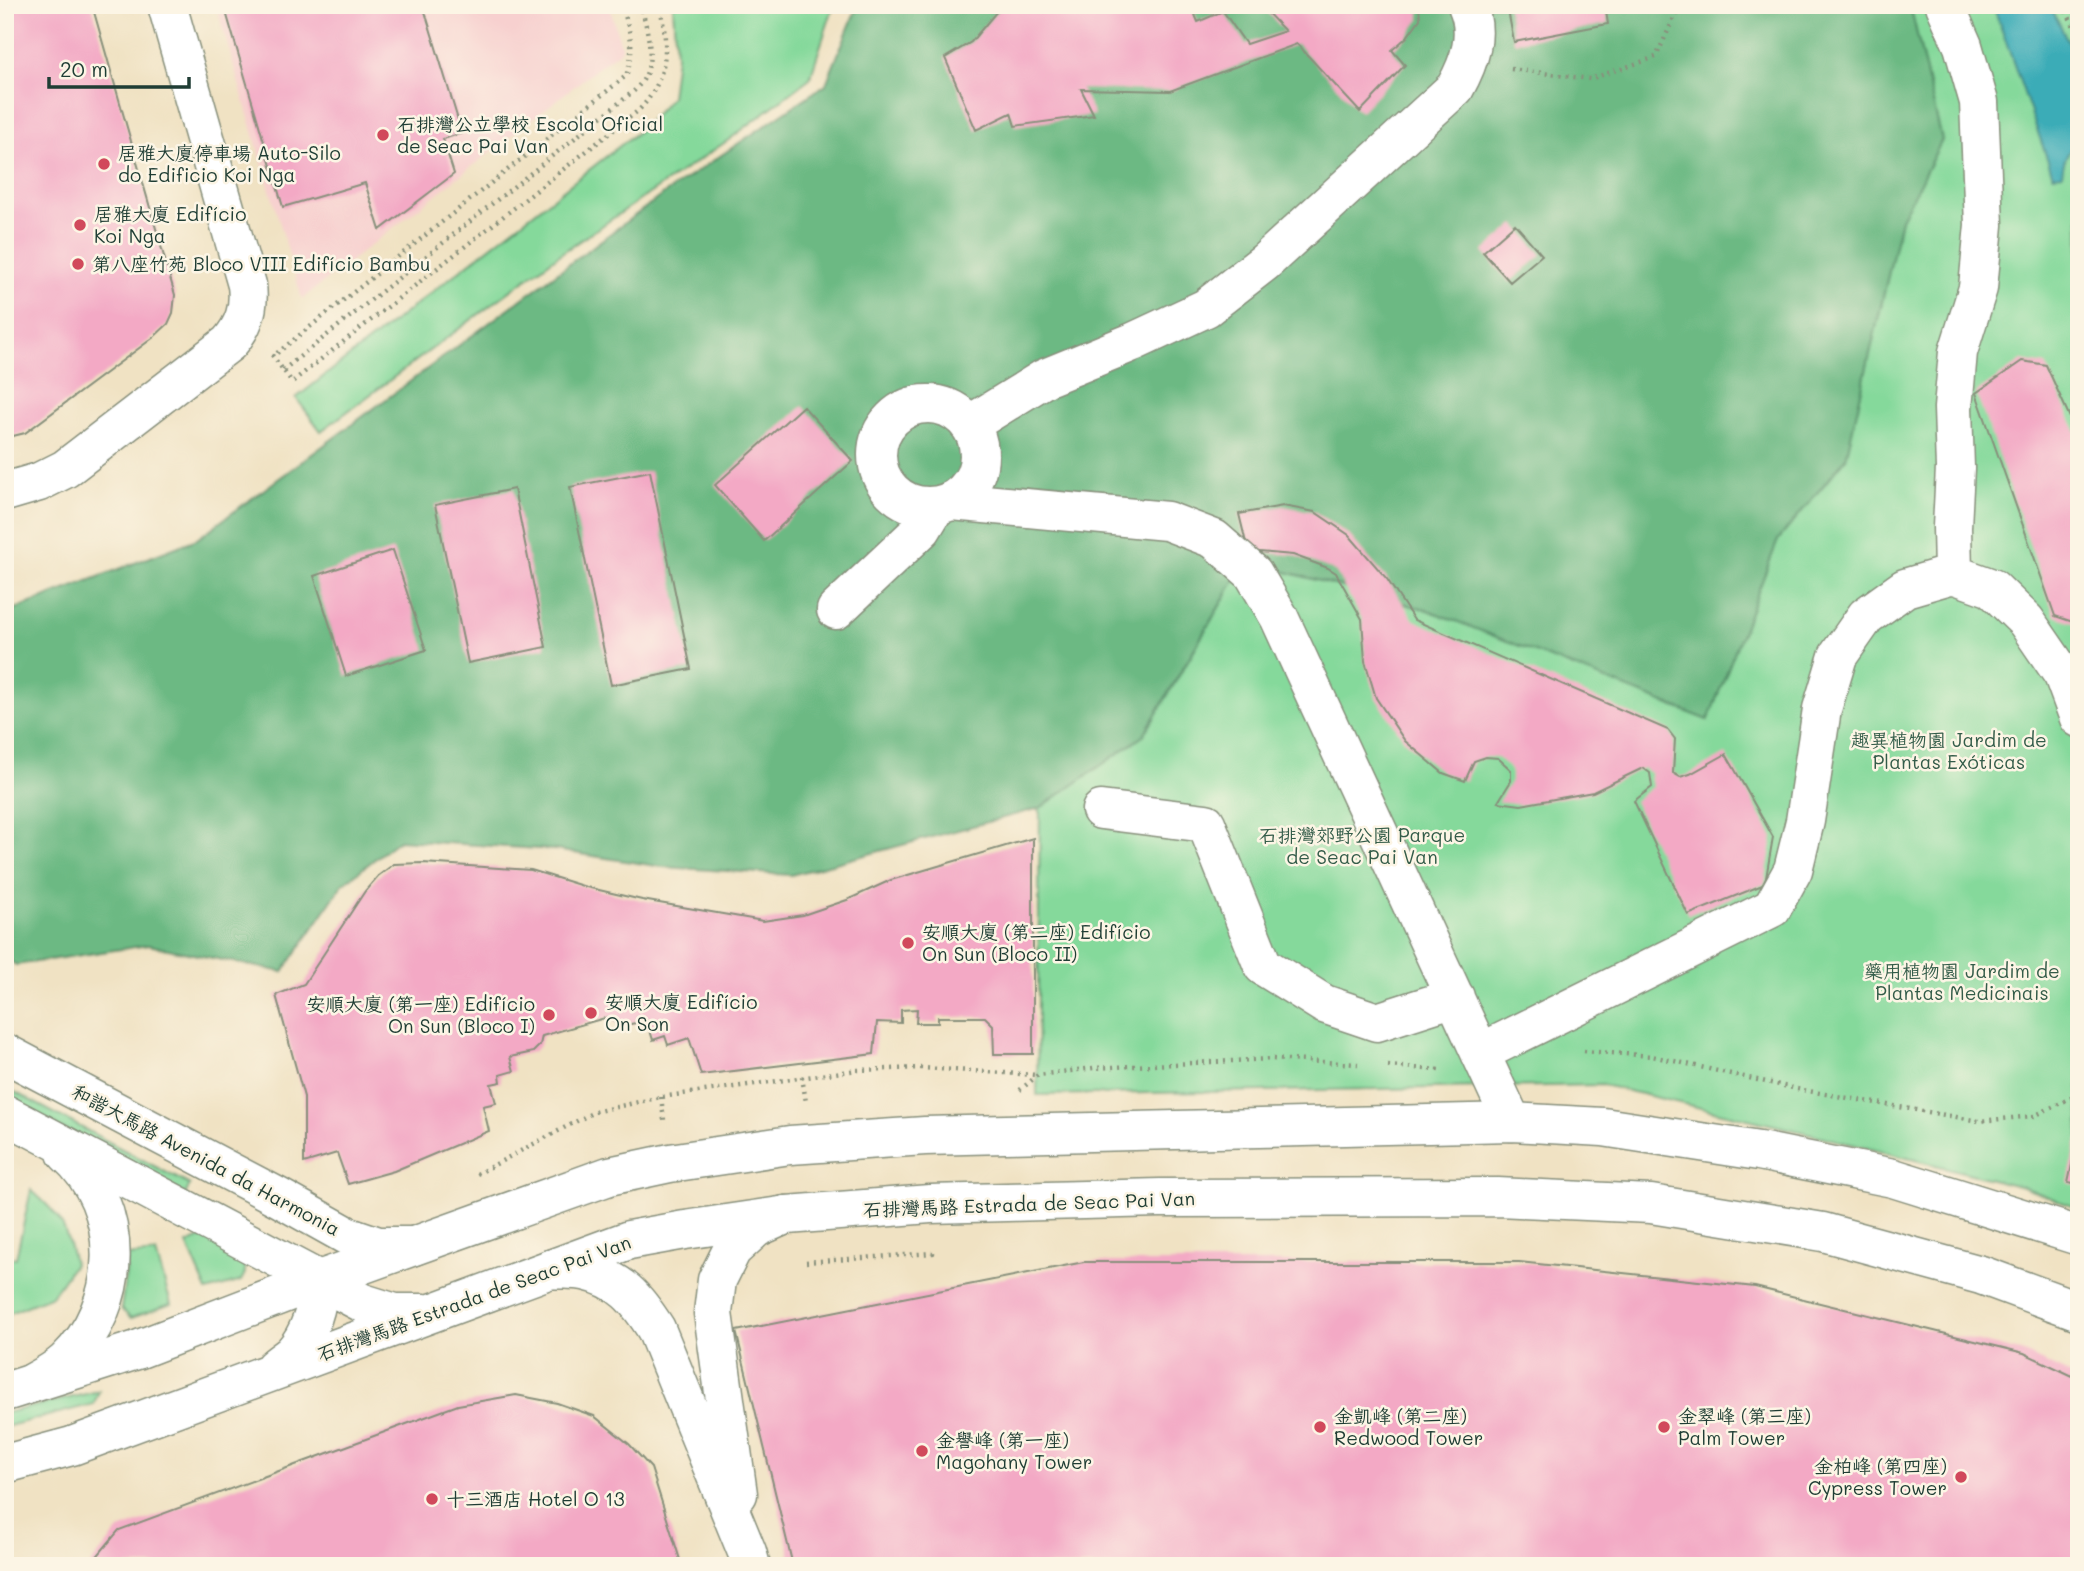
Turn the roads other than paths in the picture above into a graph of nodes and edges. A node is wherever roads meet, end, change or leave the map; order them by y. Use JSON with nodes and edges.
{"nodes":[{"id":1,"x":167,"y":5,"type":"edge"},
{"id":2,"x":1467,"y":5,"type":"edge"},
{"id":3,"x":1945,"y":5,"type":"edge"},
{"id":4,"x":969,"y":425,"type":"junction"},
{"id":5,"x":5,"y":492,"type":"edge"},
{"id":6,"x":944,"y":503,"type":"junction"},
{"id":7,"x":1953,"y":574,"type":"junction"},
{"id":8,"x":836,"y":610,"type":"dead end"},
{"id":9,"x":2079,"y":718,"type":"edge"},
{"id":10,"x":1101,"y":810,"type":"dead end"},
{"id":11,"x":1455,"y":997,"type":"junction"},
{"id":12,"x":5,"y":1053,"type":"edge"},
{"id":13,"x":1485,"y":1064,"type":"junction"},
{"id":14,"x":5,"y":1114,"type":"edge"},
{"id":15,"x":1512,"y":1122,"type":"junction"},
{"id":16,"x":47,"y":1136,"type":"junction"},
{"id":17,"x":278,"y":1197,"type":"junction"},
{"id":18,"x":787,"y":1215,"type":"junction"},
{"id":19,"x":2079,"y":1236,"type":"edge"},
{"id":20,"x":413,"y":1246,"type":"junction"},
{"id":21,"x":550,"y":1269,"type":"junction"},
{"id":22,"x":318,"y":1280,"type":"junction"},
{"id":23,"x":2079,"y":1311,"type":"edge"},
{"id":24,"x":430,"y":1313,"type":"junction"},
{"id":25,"x":265,"y":1374,"type":"junction"},
{"id":26,"x":18,"y":1389,"type":"edge"},
{"id":27,"x":5,"y":1464,"type":"edge"},
{"id":28,"x":749,"y":1559,"type":"edge"}],
"edges":[{"from":1,"to":5,"type":"street"},
{"from":2,"to":4,"type":"street"},
{"from":3,"to":7,"type":"street"},
{"from":4,"to":6,"type":"street"},
{"from":4,"to":6,"type":"street"},
{"from":6,"to":8,"type":"street"},
{"from":6,"to":11,"type":"street"},
{"from":7,"to":9,"type":"street"},
{"from":7,"to":13,"type":"street"},
{"from":10,"to":11,"type":"street"},
{"from":11,"to":13,"type":"street"},
{"from":12,"to":17,"type":"street","name":"和諧大馬路 Avenida da Harmonia"},
{"from":13,"to":15,"type":"street"},
{"from":14,"to":16,"type":"street"},
{"from":15,"to":19,"type":"street"},
{"from":15,"to":20,"type":"street"},
{"from":16,"to":22,"type":"street"},
{"from":16,"to":26,"type":"street"},
{"from":17,"to":20,"type":"street","name":"和諧大馬路 Avenida da Harmonia"},
{"from":17,"to":22,"type":"street"},
{"from":18,"to":21,"type":"street","name":"石排灣馬路 Estrada de Seac Pai Van"},
{"from":18,"to":23,"type":"street","name":"石排灣馬路 Estrada de Seac Pai Van"},
{"from":18,"to":28,"type":"street"},
{"from":20,"to":22,"type":"street"},
{"from":21,"to":24,"type":"street","name":"石排灣馬路 Estrada de Seac Pai Van"},
{"from":21,"to":28,"type":"street"},
{"from":22,"to":24,"type":"street"},
{"from":22,"to":25,"type":"street"},
{"from":22,"to":26,"type":"street"},
{"from":24,"to":25,"type":"street","name":"石排灣馬路 Estrada de Seac Pai Van"},
{"from":25,"to":27,"type":"street","name":"石排灣馬路 Estrada de Seac Pai Van"}]}
